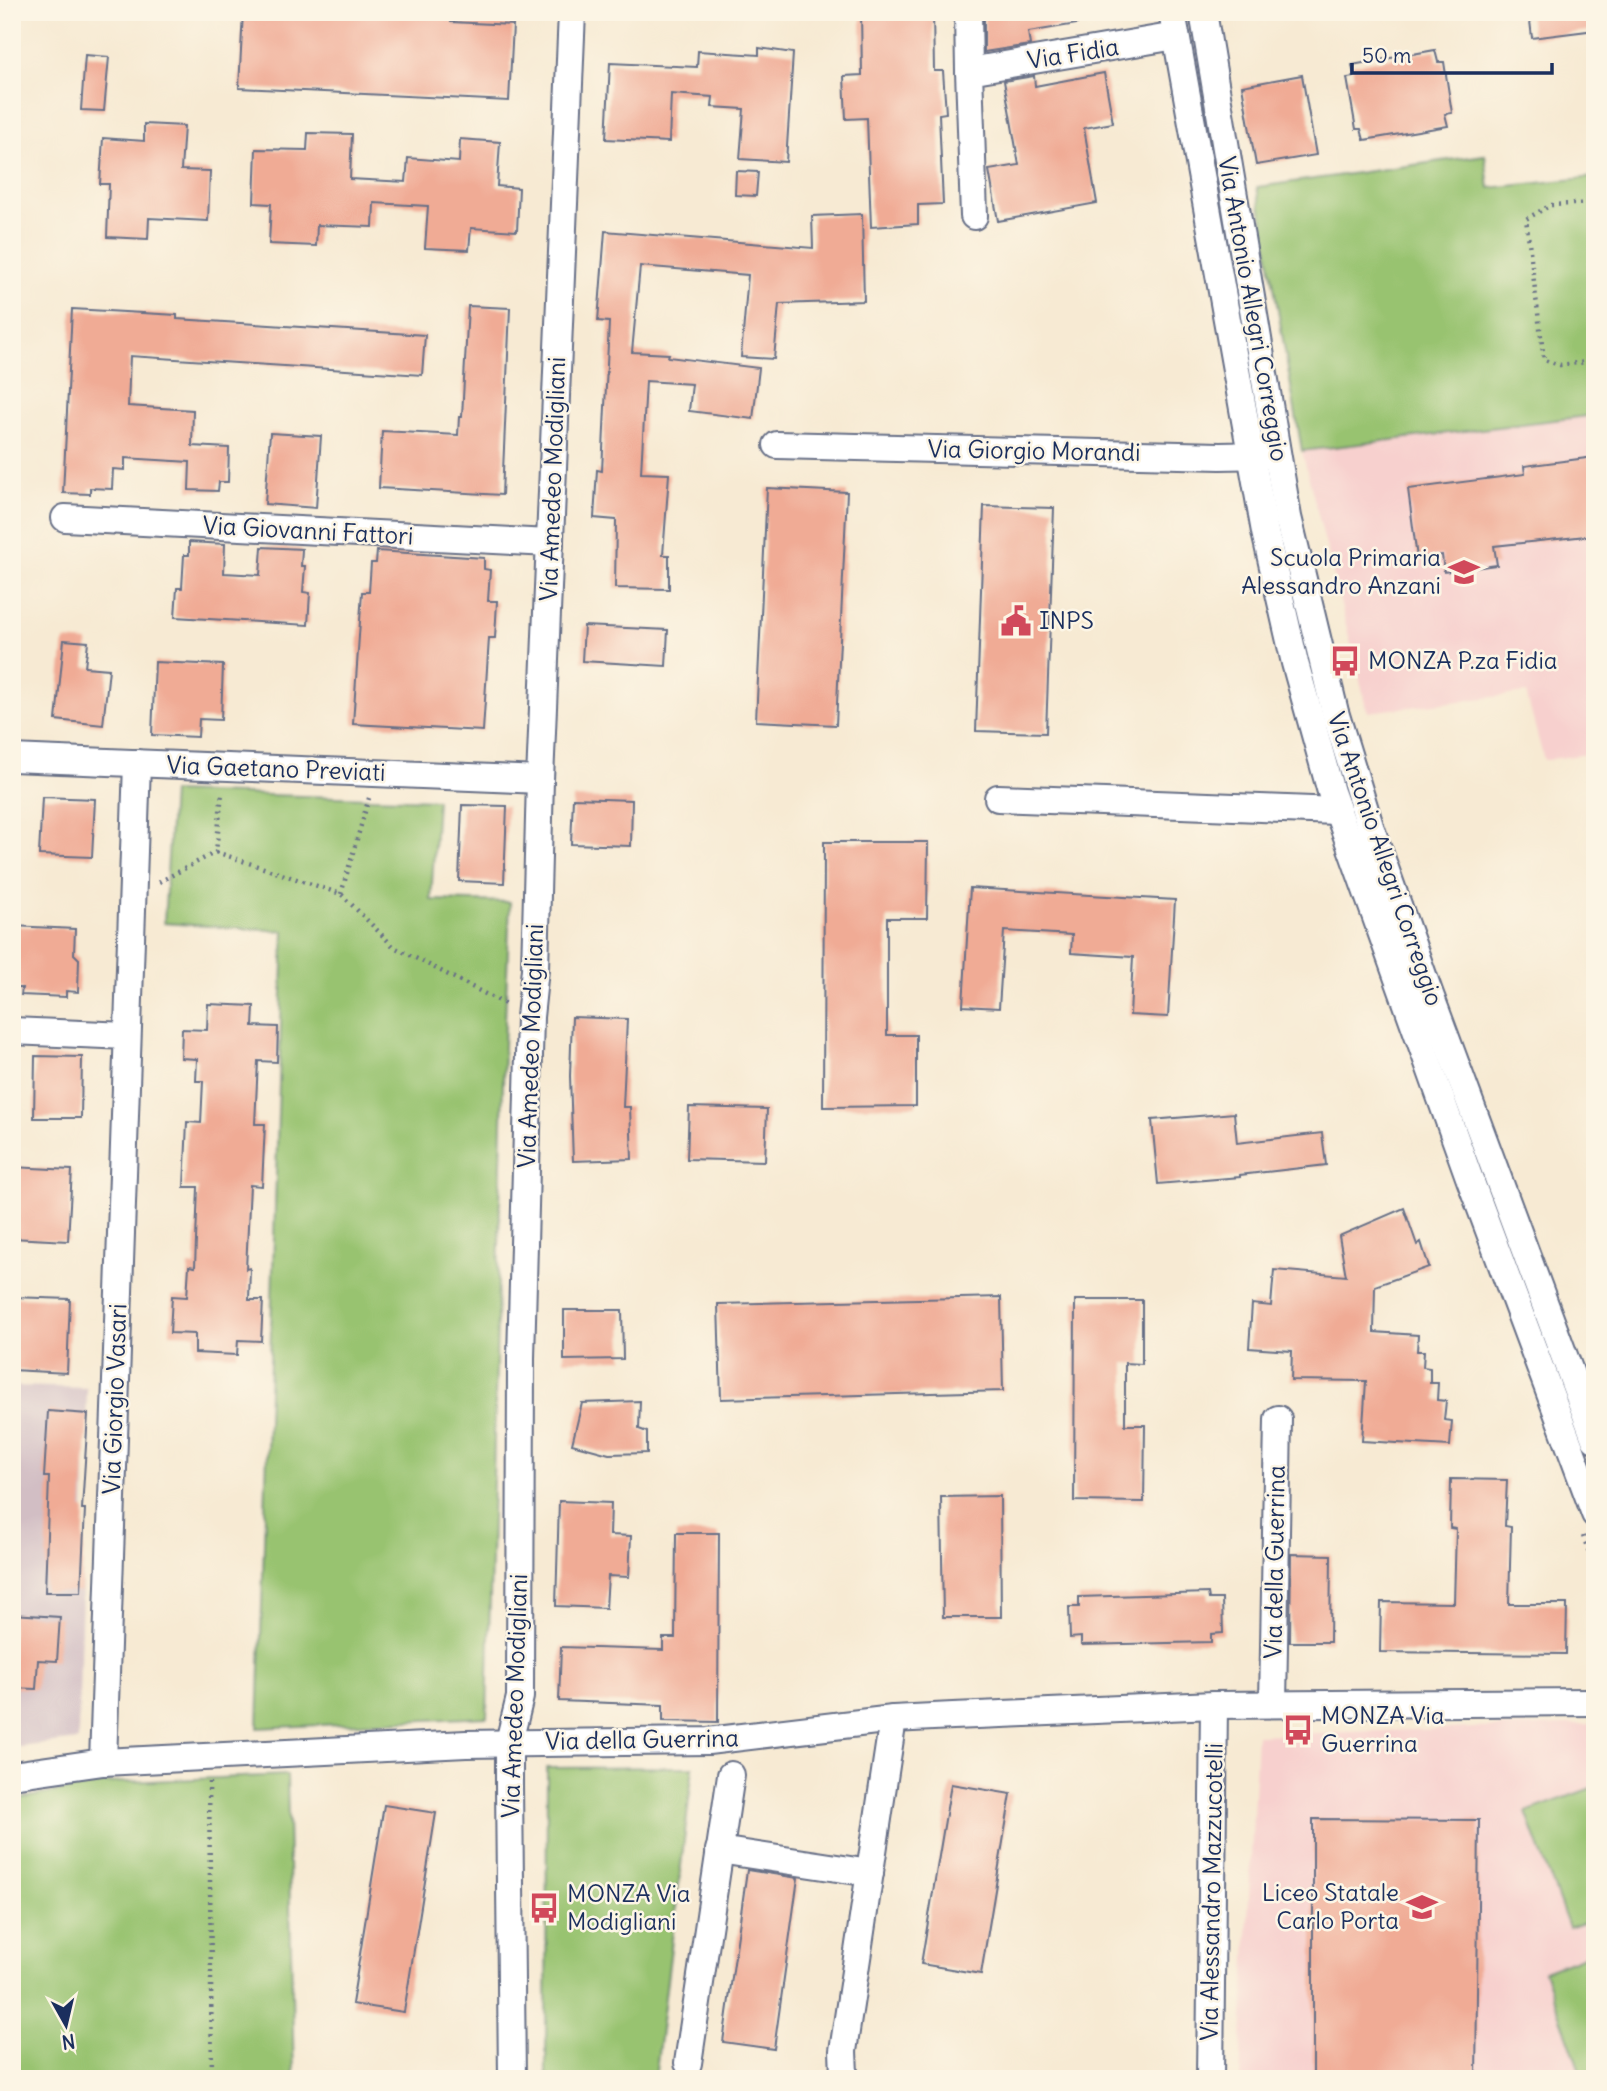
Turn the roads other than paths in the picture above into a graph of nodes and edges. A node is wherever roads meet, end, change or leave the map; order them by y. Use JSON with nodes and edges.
{"nodes":[{"id":1,"x":572,"y":12,"type":"edge"},
{"id":2,"x":968,"y":12,"type":"edge"},
{"id":3,"x":1203,"y":12,"type":"edge"},
{"id":4,"x":1175,"y":24,"type":"edge"},
{"id":5,"x":969,"y":71,"type":"junction"},
{"id":6,"x":974,"y":216,"type":"dead end"},
{"id":7,"x":777,"y":445,"type":"dead end"},
{"id":8,"x":1273,"y":454,"type":"junction"},
{"id":9,"x":65,"y":518,"type":"dead end"},
{"id":10,"x":550,"y":543,"type":"junction"},
{"id":11,"x":12,"y":758,"type":"edge"},
{"id":12,"x":137,"y":763,"type":"junction"},
{"id":13,"x":540,"y":780,"type":"junction"},
{"id":14,"x":998,"y":798,"type":"dead end"},
{"id":15,"x":1337,"y":811,"type":"junction"},
{"id":16,"x":12,"y":1031,"type":"edge"},
{"id":17,"x":127,"y":1036,"type":"junction"},
{"id":18,"x":1278,"y":1419,"type":"dead end"},
{"id":19,"x":1595,"y":1439,"type":"edge"},
{"id":20,"x":1595,"y":1514,"type":"edge"},
{"id":21,"x":1595,"y":1702,"type":"edge"},
{"id":22,"x":1273,"y":1704,"type":"junction"},
{"id":23,"x":1214,"y":1705,"type":"junction"},
{"id":24,"x":893,"y":1720,"type":"junction"},
{"id":25,"x":509,"y":1742,"type":"junction"},
{"id":26,"x":103,"y":1762,"type":"junction"},
{"id":27,"x":12,"y":1775,"type":"edge"},
{"id":28,"x":731,"y":1775,"type":"dead end"},
{"id":29,"x":719,"y":1850,"type":"junction"},
{"id":30,"x":870,"y":1873,"type":"junction"},
{"id":31,"x":688,"y":2063,"type":"dead end"},
{"id":32,"x":512,"y":2079,"type":"edge"},
{"id":33,"x":846,"y":2079,"type":"edge"},
{"id":34,"x":1210,"y":2079,"type":"edge"}],
"edges":[{"from":1,"to":10,"type":"street","name":"Via Amedeo Modigliani"},
{"from":2,"to":5,"type":"street"},
{"from":3,"to":8,"type":"street","name":"Via Antonio Allegri Correggio"},
{"from":4,"to":5,"type":"street","name":"Via Fidia"},
{"from":4,"to":8,"type":"street","name":"Via Antonio Allegri Correggio"},
{"from":5,"to":6,"type":"street"},
{"from":7,"to":8,"type":"street","name":"Via Giorgio Morandi"},
{"from":8,"to":15,"type":"street","name":"Via Antonio Allegri Correggio"},
{"from":8,"to":19,"type":"street","name":"Via Antonio Allegri Correggio"},
{"from":9,"to":10,"type":"street","name":"Via Giovanni Fattori"},
{"from":10,"to":13,"type":"street","name":"Via Amedeo Modigliani"},
{"from":11,"to":12,"type":"street","name":"Via Gaetano Previati"},
{"from":12,"to":13,"type":"street","name":"Via Gaetano Previati"},
{"from":12,"to":17,"type":"street","name":"Via Giorgio Vasari"},
{"from":13,"to":25,"type":"street","name":"Via Amedeo Modigliani"},
{"from":14,"to":15,"type":"street","name":"Via Antonio Allegri Correggio"},
{"from":15,"to":20,"type":"street","name":"Via Antonio Allegri Correggio"},
{"from":16,"to":17,"type":"street"},
{"from":17,"to":26,"type":"street","name":"Via Giorgio Vasari"},
{"from":18,"to":22,"type":"street","name":"Via della Guerrina"},
{"from":21,"to":22,"type":"street","name":"Via della Guerrina"},
{"from":22,"to":23,"type":"street","name":"Via della Guerrina"},
{"from":23,"to":24,"type":"street","name":"Via della Guerrina"},
{"from":23,"to":34,"type":"street","name":"Via Alessandro Mazzucotelli"},
{"from":24,"to":25,"type":"street","name":"Via della Guerrina"},
{"from":24,"to":30,"type":"street"},
{"from":25,"to":26,"type":"street","name":"Via della Guerrina"},
{"from":25,"to":32,"type":"street","name":"Via Amedeo Modigliani"},
{"from":26,"to":27,"type":"street","name":"Via della Guerrina"},
{"from":28,"to":29,"type":"street"},
{"from":29,"to":30,"type":"street"},
{"from":29,"to":31,"type":"street"},
{"from":30,"to":33,"type":"street"}]}
